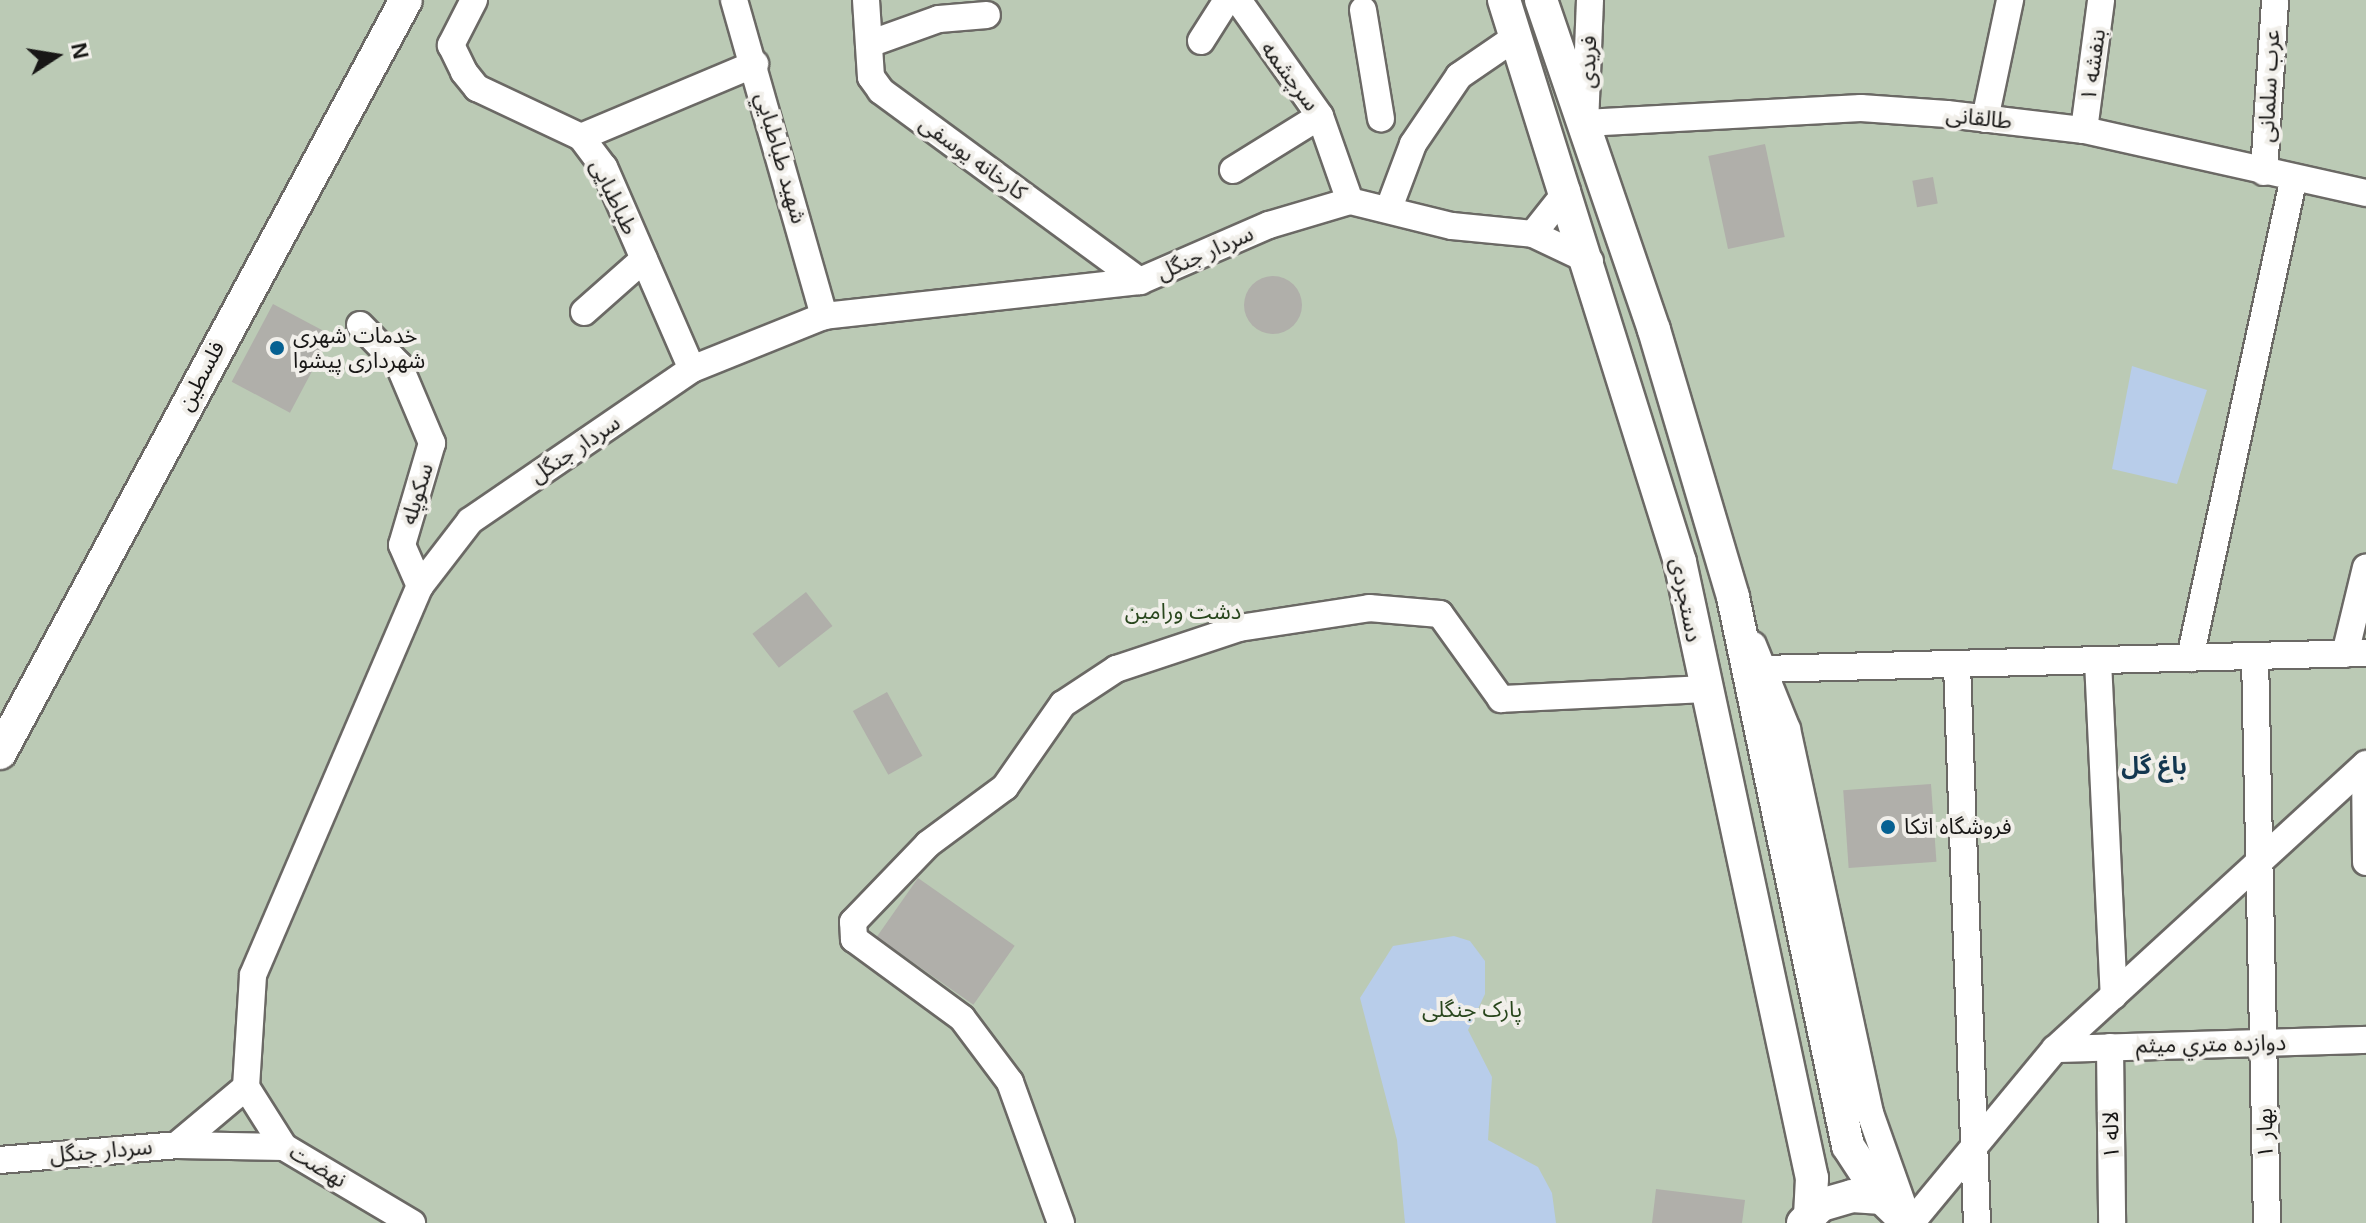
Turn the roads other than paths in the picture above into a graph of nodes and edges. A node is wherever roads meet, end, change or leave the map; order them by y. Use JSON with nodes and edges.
{"nodes":[{"id":1,"x":406,"y":0,"type":"edge"},
{"id":2,"x":474,"y":0,"type":"edge"},
{"id":3,"x":734,"y":0,"type":"edge"},
{"id":4,"x":866,"y":0,"type":"edge"},
{"id":5,"x":1227,"y":0,"type":"edge"},
{"id":6,"x":1238,"y":0,"type":"edge"},
{"id":7,"x":1504,"y":0,"type":"edge"},
{"id":8,"x":1541,"y":0,"type":"edge"},
{"id":9,"x":1590,"y":0,"type":"edge"},
{"id":10,"x":2010,"y":0,"type":"edge"},
{"id":11,"x":2101,"y":0,"type":"edge"},
{"id":12,"x":2275,"y":0,"type":"edge"},
{"id":13,"x":1363,"y":10,"type":"dead end"},
{"id":14,"x":987,"y":15,"type":"dead end"},
{"id":15,"x":1516,"y":37,"type":"junction"},
{"id":16,"x":1201,"y":41,"type":"dead end"},
{"id":17,"x":869,"y":44,"type":"junction"},
{"id":18,"x":755,"y":64,"type":"junction"},
{"id":19,"x":1320,"y":116,"type":"junction"},
{"id":20,"x":1381,"y":119,"type":"dead end"},
{"id":21,"x":1985,"y":119,"type":"junction"},
{"id":22,"x":1585,"y":123,"type":"junction"},
{"id":23,"x":2084,"y":130,"type":"junction"},
{"id":24,"x":581,"y":137,"type":"junction"},
{"id":25,"x":1233,"y":170,"type":"dead end"},
{"id":26,"x":2264,"y":172,"type":"junction"},
{"id":27,"x":2293,"y":180,"type":"junction"},
{"id":28,"x":1567,"y":191,"type":"junction"},
{"id":29,"x":2366,"y":193,"type":"edge"},
{"id":30,"x":1350,"y":201,"type":"junction"},
{"id":31,"x":1389,"y":208,"type":"junction"},
{"id":32,"x":1533,"y":234,"type":"junction"},
{"id":33,"x":644,"y":259,"type":"junction"},
{"id":34,"x":1590,"y":261,"type":"junction"},
{"id":35,"x":1140,"y":281,"type":"junction"},
{"id":36,"x":584,"y":312,"type":"dead end"},
{"id":37,"x":824,"y":316,"type":"junction"},
{"id":38,"x":360,"y":325,"type":"dead end"},
{"id":39,"x":692,"y":369,"type":"junction"},
{"id":40,"x":2366,"y":567,"type":"edge"},
{"id":41,"x":420,"y":586,"type":"junction"},
{"id":42,"x":1733,"y":597,"type":"junction"},
{"id":43,"x":2355,"y":654,"type":"edge"},
{"id":44,"x":2255,"y":656,"type":"junction"},
{"id":45,"x":2190,"y":658,"type":"junction"},
{"id":46,"x":2098,"y":661,"type":"junction"},
{"id":47,"x":1957,"y":665,"type":"junction"},
{"id":48,"x":1763,"y":669,"type":"junction"},
{"id":49,"x":1703,"y":689,"type":"junction"},
{"id":50,"x":0,"y":753,"type":"edge"},
{"id":51,"x":2365,"y":764,"type":"edge"},
{"id":52,"x":2259,"y":861,"type":"junction"},
{"id":53,"x":2366,"y":862,"type":"edge"},
{"id":54,"x":2114,"y":996,"type":"junction"},
{"id":55,"x":2366,"y":1040,"type":"edge"},
{"id":56,"x":2263,"y":1043,"type":"junction"},
{"id":57,"x":2110,"y":1047,"type":"junction"},
{"id":58,"x":2055,"y":1049,"type":"junction"},
{"id":59,"x":246,"y":1087,"type":"junction"},
{"id":60,"x":177,"y":1145,"type":"junction"},
{"id":61,"x":284,"y":1147,"type":"junction"},
{"id":62,"x":1974,"y":1147,"type":"junction"},
{"id":63,"x":0,"y":1160,"type":"edge"},
{"id":64,"x":1882,"y":1198,"type":"junction"},
{"id":65,"x":1806,"y":1219,"type":"edge"},
{"id":66,"x":412,"y":1223,"type":"edge"},
{"id":67,"x":1061,"y":1223,"type":"edge"},
{"id":68,"x":1910,"y":1223,"type":"edge"},
{"id":69,"x":1977,"y":1223,"type":"edge"},
{"id":70,"x":2112,"y":1223,"type":"edge"},
{"id":71,"x":2267,"y":1223,"type":"edge"}],
"edges":[{"from":1,"to":50,"type":"main road","name":"فلسطین"},
{"from":2,"to":24,"type":"street","name":"طباطبایی"},
{"from":3,"to":18,"type":"street","name":"شهيد طباطبايي"},
{"from":4,"to":17,"type":"street","name":"کارخانه یوسفی"},
{"from":5,"to":16,"type":"street"},
{"from":6,"to":19,"type":"street","name":"سرچشمه"},
{"from":7,"to":15,"type":"main road","name":"دستجردی"},
{"from":8,"to":22,"type":"main road","name":"دستجردی"},
{"from":9,"to":22,"type":"street","name":"فریدی"},
{"from":10,"to":21,"type":"street"},
{"from":11,"to":23,"type":"street","name":"بنفشه ۱"},
{"from":12,"to":26,"type":"street","name":"عرب سلمانی"},
{"from":13,"to":20,"type":"street"},
{"from":14,"to":17,"type":"street"},
{"from":15,"to":28,"type":"main road","name":"دستجردی"},
{"from":15,"to":31,"type":"street"},
{"from":17,"to":35,"type":"street","name":"کارخانه یوسفی"},
{"from":18,"to":24,"type":"street"},
{"from":18,"to":37,"type":"street","name":"شهيد طباطبايي"},
{"from":19,"to":25,"type":"street"},
{"from":19,"to":30,"type":"street","name":"سرچشمه"},
{"from":21,"to":22,"type":"street","name":"طالقانی"},
{"from":21,"to":23,"type":"street","name":"طالقانی"},
{"from":22,"to":42,"type":"main road","name":"دستجردی"},
{"from":23,"to":26,"type":"street","name":"طالقانی"},
{"from":24,"to":33,"type":"street","name":"طباطبایی"},
{"from":26,"to":27,"type":"street","name":"طالقانی"},
{"from":27,"to":29,"type":"street","name":"طالقانی"},
{"from":27,"to":45,"type":"street"},
{"from":28,"to":32,"type":"street"},
{"from":28,"to":34,"type":"main road","name":"دستجردی"},
{"from":30,"to":31,"type":"street","name":"سردار جنگل"},
{"from":30,"to":35,"type":"street","name":"سردار جنگل"},
{"from":31,"to":32,"type":"street","name":"سردار جنگل"},
{"from":32,"to":34,"type":"street","name":"سردار جنگل"},
{"from":33,"to":36,"type":"street"},
{"from":33,"to":39,"type":"street","name":"طباطبایی"},
{"from":34,"to":49,"type":"main road","name":"دستجردی"},
{"from":35,"to":37,"type":"street","name":"سردار جنگل"},
{"from":37,"to":39,"type":"street","name":"سردار جنگل"},
{"from":38,"to":41,"type":"street","name":"سکوپله"},
{"from":39,"to":41,"type":"street","name":"سردار جنگل"},
{"from":40,"to":43,"type":"street"},
{"from":41,"to":59,"type":"street","name":"سردار جنگل"},
{"from":42,"to":48,"type":"street"},
{"from":42,"to":64,"type":"main road","name":"دستجردی"},
{"from":43,"to":44,"type":"street"},
{"from":44,"to":45,"type":"street"},
{"from":44,"to":52,"type":"street","name":"بهار ۱"},
{"from":45,"to":46,"type":"street"},
{"from":46,"to":47,"type":"street"},
{"from":46,"to":54,"type":"street"},
{"from":47,"to":48,"type":"street"},
{"from":47,"to":62,"type":"street"},
{"from":48,"to":68,"type":"street"},
{"from":49,"to":65,"type":"main road","name":"دستجردی"},
{"from":49,"to":67,"type":"street"},
{"from":51,"to":52,"type":"street"},
{"from":51,"to":53,"type":"street"},
{"from":52,"to":54,"type":"street"},
{"from":52,"to":56,"type":"street","name":"بهار ۱"},
{"from":54,"to":58,"type":"street"},
{"from":55,"to":56,"type":"street","name":"دوازده متري میثم"},
{"from":56,"to":57,"type":"street","name":"دوازده متري میثم"},
{"from":56,"to":71,"type":"street","name":"بهار ۱"},
{"from":57,"to":58,"type":"street","name":"دوازده متري میثم"},
{"from":57,"to":70,"type":"street","name":"لاله ۱"},
{"from":58,"to":62,"type":"street"},
{"from":59,"to":60,"type":"street","name":"سردار جنگل"},
{"from":59,"to":61,"type":"street","name":"نهضت"},
{"from":60,"to":61,"type":"street"},
{"from":60,"to":63,"type":"street","name":"سردار جنگل"},
{"from":61,"to":66,"type":"street","name":"نهضت"},
{"from":62,"to":68,"type":"street"},
{"from":62,"to":69,"type":"street"},
{"from":64,"to":65,"type":"main road"},
{"from":64,"to":68,"type":"main road","name":"دستجردی"}]}
